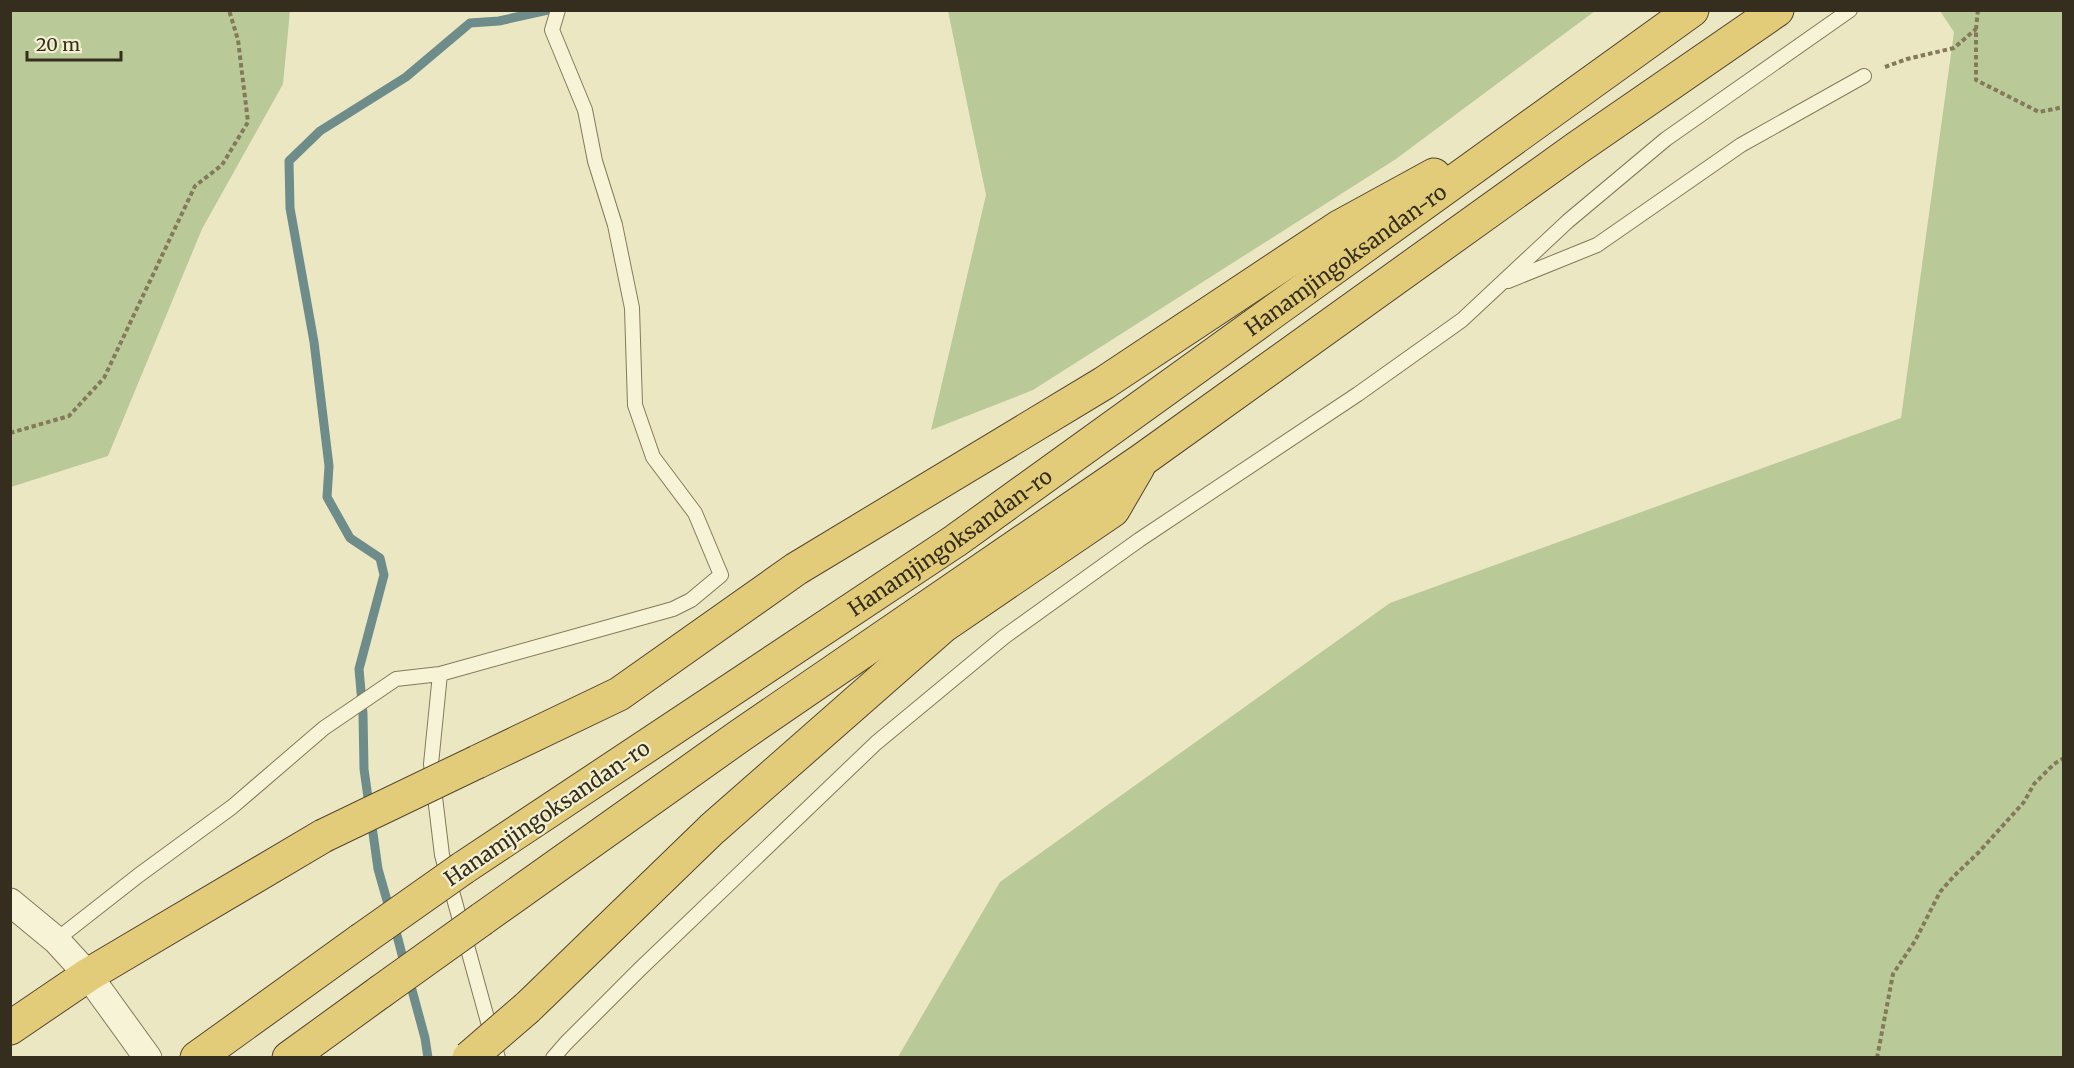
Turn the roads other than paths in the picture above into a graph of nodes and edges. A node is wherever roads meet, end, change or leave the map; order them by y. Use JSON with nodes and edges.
{"nodes":[{"id":1,"x":558,"y":10,"type":"edge"},
{"id":2,"x":1692,"y":10,"type":"edge"},
{"id":3,"x":1777,"y":10,"type":"edge"},
{"id":4,"x":1850,"y":10,"type":"edge"},
{"id":5,"x":1864,"y":76,"type":"road end"},
{"id":6,"x":1557,"y":108,"type":"junction"},
{"id":7,"x":1500,"y":285,"type":"junction"},
{"id":8,"x":1142,"y":460,"type":"junction"},
{"id":9,"x":440,"y":674,"type":"junction"},
{"id":10,"x":10,"y":902,"type":"edge"},
{"id":11,"x":56,"y":940,"type":"junction"},
{"id":12,"x":88,"y":975,"type":"junction"},
{"id":13,"x":10,"y":1028,"type":"edge"},
{"id":14,"x":141,"y":1048,"type":"edge"},
{"id":15,"x":197,"y":1058,"type":"edge"},
{"id":16,"x":289,"y":1058,"type":"edge"},
{"id":17,"x":469,"y":1058,"type":"edge"},
{"id":18,"x":498,"y":1058,"type":"edge"},
{"id":19,"x":553,"y":1058,"type":"edge"}],
"edges":[{"from":1,"to":9,"type":"lane"},
{"from":2,"to":6,"type":"highway","name":"Hanamjingoksandan-ro"},
{"from":3,"to":8,"type":"highway","name":"Hanamjingoksandan-ro"},
{"from":4,"to":7,"type":"lane"},
{"from":5,"to":7,"type":"lane"},
{"from":6,"to":12,"type":"highway","bridge":true},
{"from":6,"to":15,"type":"highway","name":"Hanamjingoksandan-ro","bridge":true},
{"from":7,"to":19,"type":"lane"},
{"from":8,"to":16,"type":"highway","name":"Hanamjingoksandan-ro","bridge":true},
{"from":8,"to":17,"type":"highway","bridge":true},
{"from":9,"to":11,"type":"lane"},
{"from":9,"to":18,"type":"lane"},
{"from":10,"to":11,"type":"street"},
{"from":11,"to":12,"type":"street"},
{"from":12,"to":13,"type":"highway"},
{"from":12,"to":14,"type":"street"}]}
